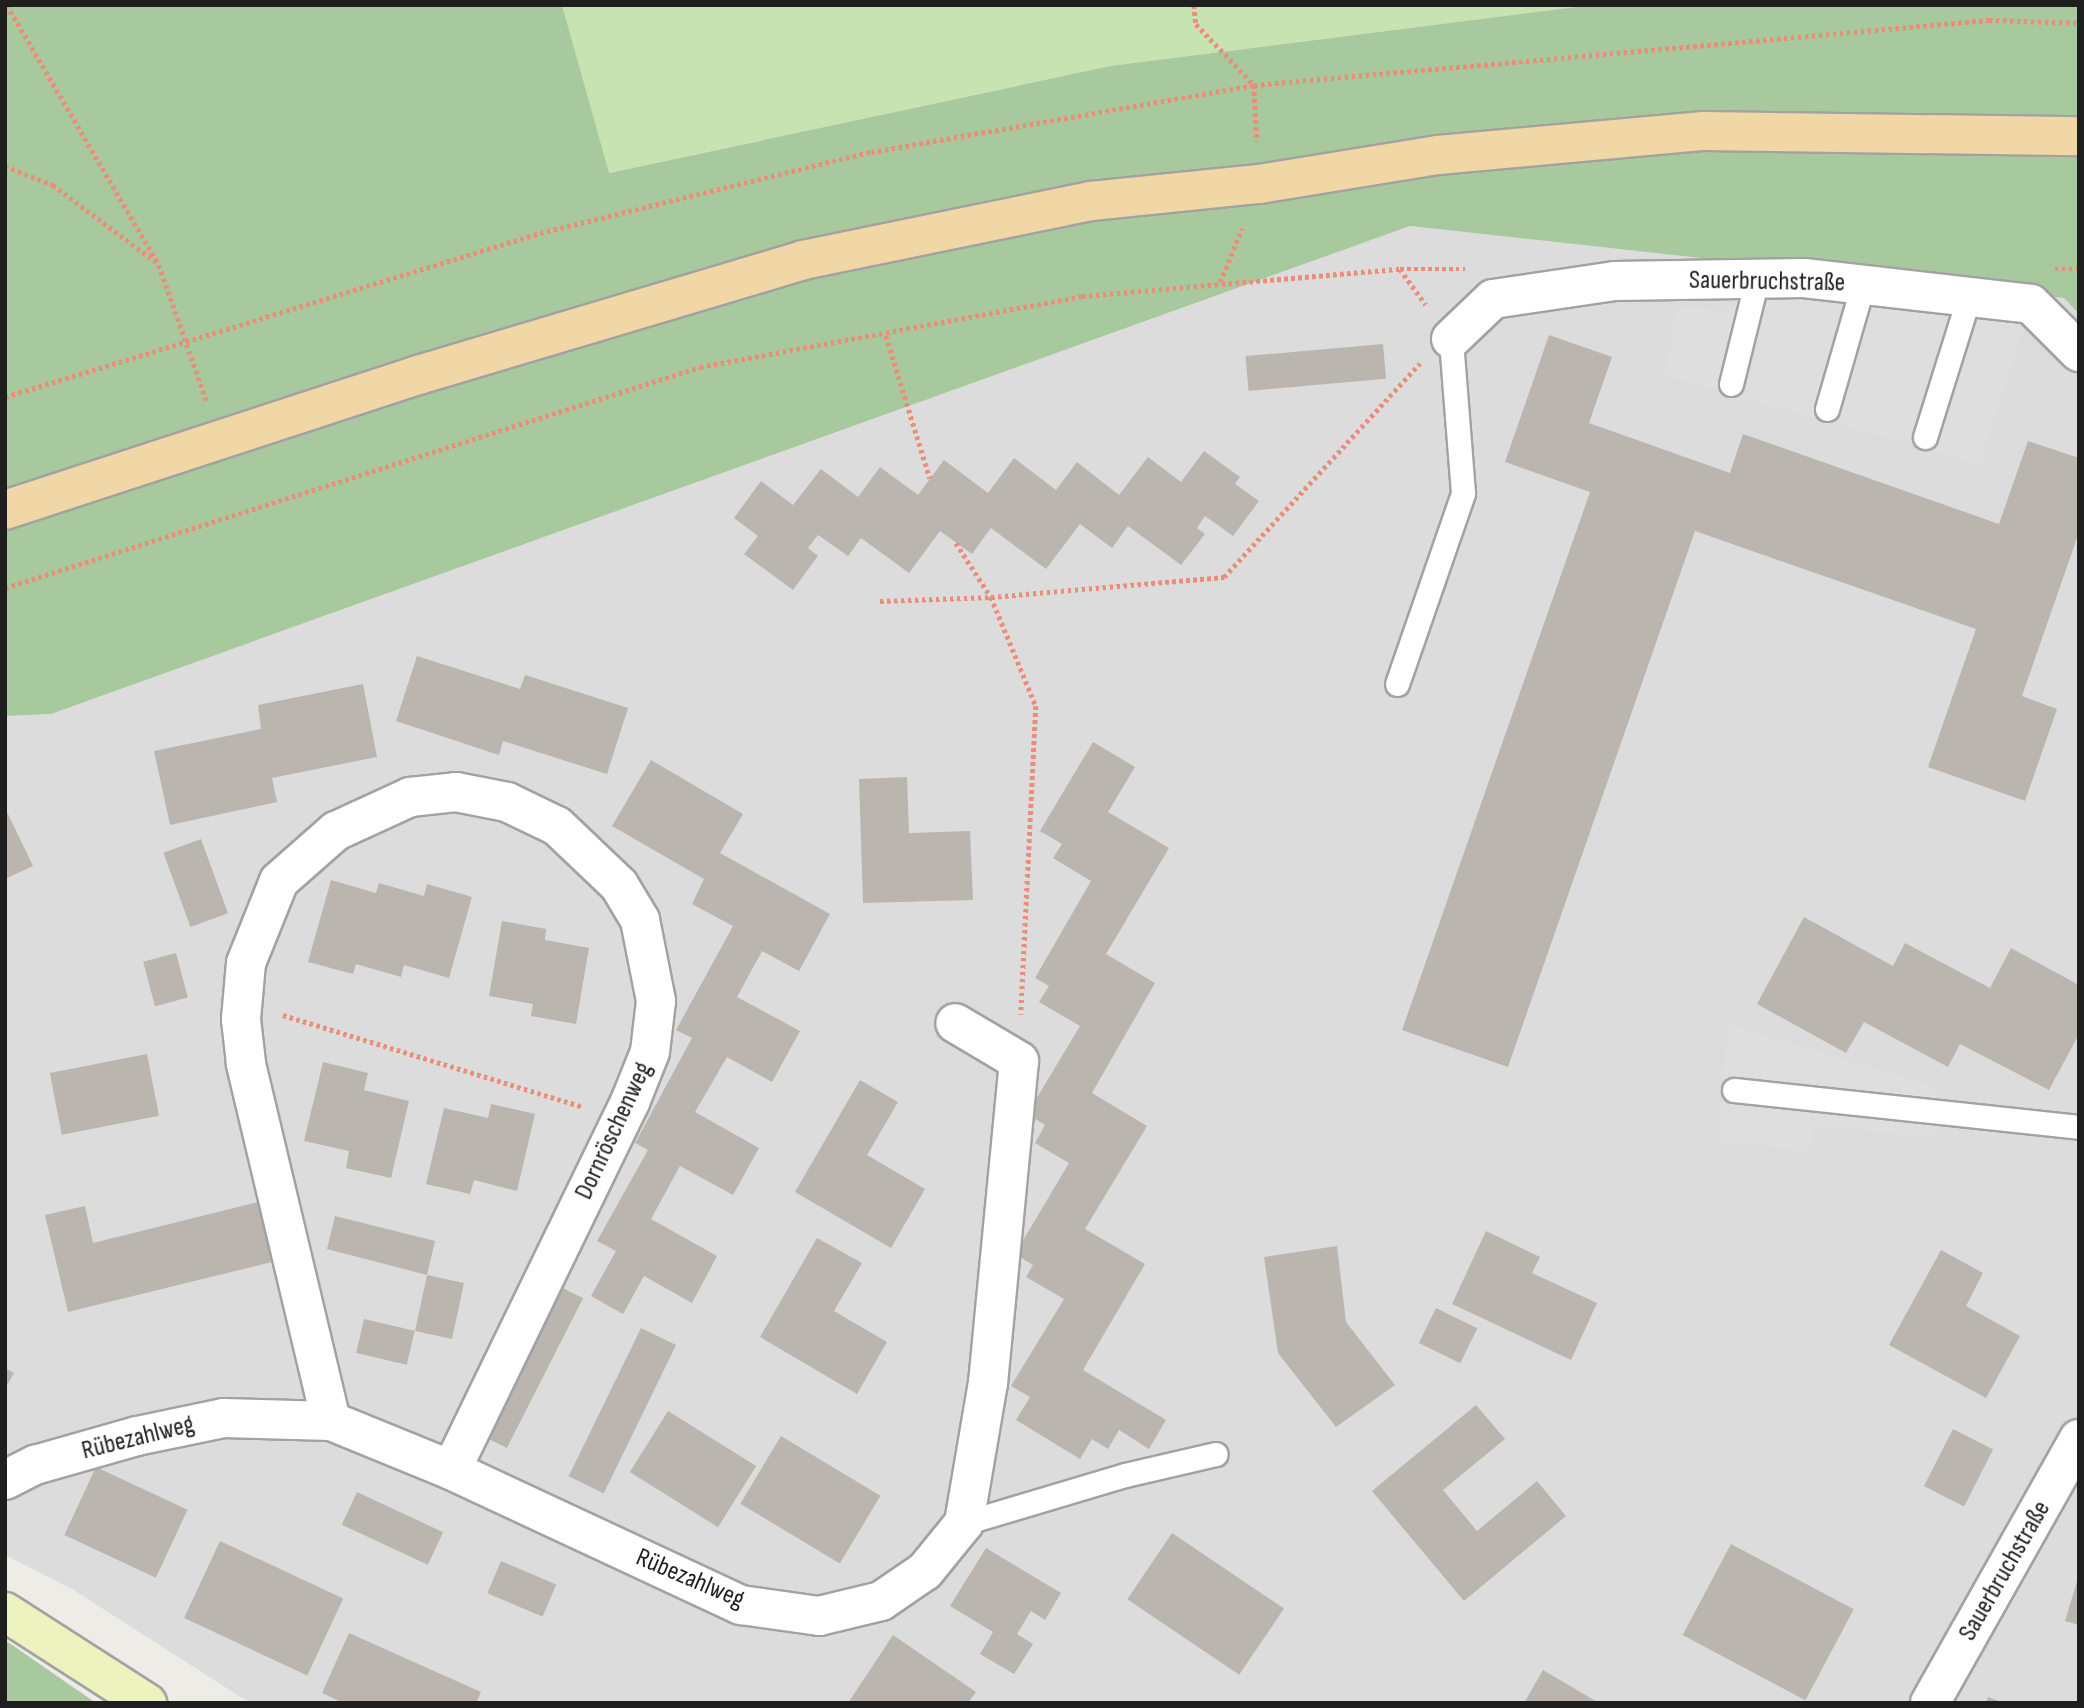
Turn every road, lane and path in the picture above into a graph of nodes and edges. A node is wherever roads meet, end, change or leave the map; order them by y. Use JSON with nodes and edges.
{"nodes":[{"id":1,"x":7,"y":5,"type":"edge"},
{"id":2,"x":1194,"y":5,"type":"edge"},
{"id":3,"x":2079,"y":23,"type":"edge"},
{"id":4,"x":1254,"y":85,"type":"junction"},
{"id":5,"x":2079,"y":136,"type":"edge"},
{"id":6,"x":5,"y":166,"type":"edge"},
{"id":7,"x":1259,"y":184,"type":"junction"},
{"id":8,"x":159,"y":265,"type":"junction"},
{"id":9,"x":1469,"y":269,"type":"dead end"},
{"id":10,"x":2051,"y":269,"type":"dead end"},
{"id":11,"x":2079,"y":269,"type":"edge"},
{"id":12,"x":1757,"y":279,"type":"junction"},
{"id":13,"x":1220,"y":282,"type":"junction"},
{"id":14,"x":1863,"y":284,"type":"junction"},
{"id":15,"x":1969,"y":297,"type":"junction"},
{"id":16,"x":886,"y":336,"type":"junction"},
{"id":17,"x":1451,"y":339,"type":"junction"},
{"id":18,"x":190,"y":342,"type":"junction"},
{"id":19,"x":2079,"y":352,"type":"edge"},
{"id":20,"x":1731,"y":384,"type":"dead end"},
{"id":21,"x":5,"y":397,"type":"edge"},
{"id":22,"x":1827,"y":409,"type":"dead end"},
{"id":23,"x":1925,"y":437,"type":"dead end"},
{"id":24,"x":218,"y":440,"type":"junction"},
{"id":25,"x":930,"y":478,"type":"dead end"},
{"id":26,"x":5,"y":510,"type":"edge"},
{"id":27,"x":956,"y":543,"type":"dead end"},
{"id":28,"x":5,"y":588,"type":"edge"},
{"id":29,"x":991,"y":597,"type":"junction"},
{"id":30,"x":880,"y":601,"type":"dead end"},
{"id":31,"x":1397,"y":684,"type":"dead end"},
{"id":32,"x":242,"y":1002,"type":"junction"},
{"id":33,"x":955,"y":1023,"type":"dead end"},
{"id":34,"x":1019,"y":1061,"type":"junction"},
{"id":35,"x":1734,"y":1090,"type":"dead end"},
{"id":36,"x":622,"y":1119,"type":"junction"},
{"id":37,"x":2079,"y":1127,"type":"edge"},
{"id":38,"x":331,"y":1421,"type":"junction"},
{"id":39,"x":2079,"y":1439,"type":"edge"},
{"id":40,"x":1216,"y":1454,"type":"dead end"},
{"id":41,"x":451,"y":1470,"type":"junction"},
{"id":42,"x":2069,"y":1477,"type":"edge"},
{"id":43,"x":5,"y":1480,"type":"edge"},
{"id":44,"x":964,"y":1523,"type":"junction"},
{"id":45,"x":5,"y":1612,"type":"edge"},
{"id":46,"x":147,"y":1703,"type":"edge"},
{"id":47,"x":1930,"y":1703,"type":"edge"}],
"edges":[{"from":1,"to":8,"type":"path"},
{"from":2,"to":4,"type":"path"},
{"from":3,"to":4,"type":"path"},
{"from":4,"to":7,"type":"path"},
{"from":4,"to":18,"type":"path"},
{"from":5,"to":7,"type":"main road"},
{"from":6,"to":8,"type":"path"},
{"from":7,"to":13,"type":"path"},
{"from":7,"to":24,"type":"main road"},
{"from":8,"to":18,"type":"path"},
{"from":9,"to":13,"type":"path"},
{"from":10,"to":11,"type":"path"},
{"from":12,"to":14,"type":"street","name":"Sauerbruchstraße"},
{"from":12,"to":17,"type":"street","name":"Sauerbruchstraße"},
{"from":12,"to":20,"type":"lane"},
{"from":13,"to":16,"type":"path"},
{"from":14,"to":15,"type":"street","name":"Sauerbruchstraße"},
{"from":14,"to":22,"type":"lane"},
{"from":15,"to":19,"type":"street","name":"Sauerbruchstraße"},
{"from":15,"to":23,"type":"lane"},
{"from":16,"to":25,"type":"path"},
{"from":16,"to":28,"type":"path"},
{"from":17,"to":29,"type":"path"},
{"from":17,"to":31,"type":"lane"},
{"from":18,"to":21,"type":"path"},
{"from":18,"to":24,"type":"path"},
{"from":24,"to":26,"type":"main road"},
{"from":27,"to":29,"type":"path"},
{"from":29,"to":30,"type":"path"},
{"from":29,"to":34,"type":"path"},
{"from":32,"to":36,"type":"path"},
{"from":32,"to":36,"type":"street","name":"Dornröschenweg"},
{"from":32,"to":38,"type":"street","name":"Dornröschenweg"},
{"from":33,"to":34,"type":"street"},
{"from":34,"to":44,"type":"street","name":"Rübezahlweg"},
{"from":35,"to":37,"type":"lane"},
{"from":36,"to":41,"type":"street","name":"Dornröschenweg"},
{"from":38,"to":41,"type":"street","name":"Rübezahlweg"},
{"from":38,"to":43,"type":"street","name":"Rübezahlweg"},
{"from":39,"to":42,"type":"street","name":"Sauerbruchstraße"},
{"from":40,"to":44,"type":"lane"},
{"from":41,"to":44,"type":"street","name":"Rübezahlweg"},
{"from":42,"to":47,"type":"street","name":"Sauerbruchstraße"},
{"from":45,"to":46,"type":"street"}]}
